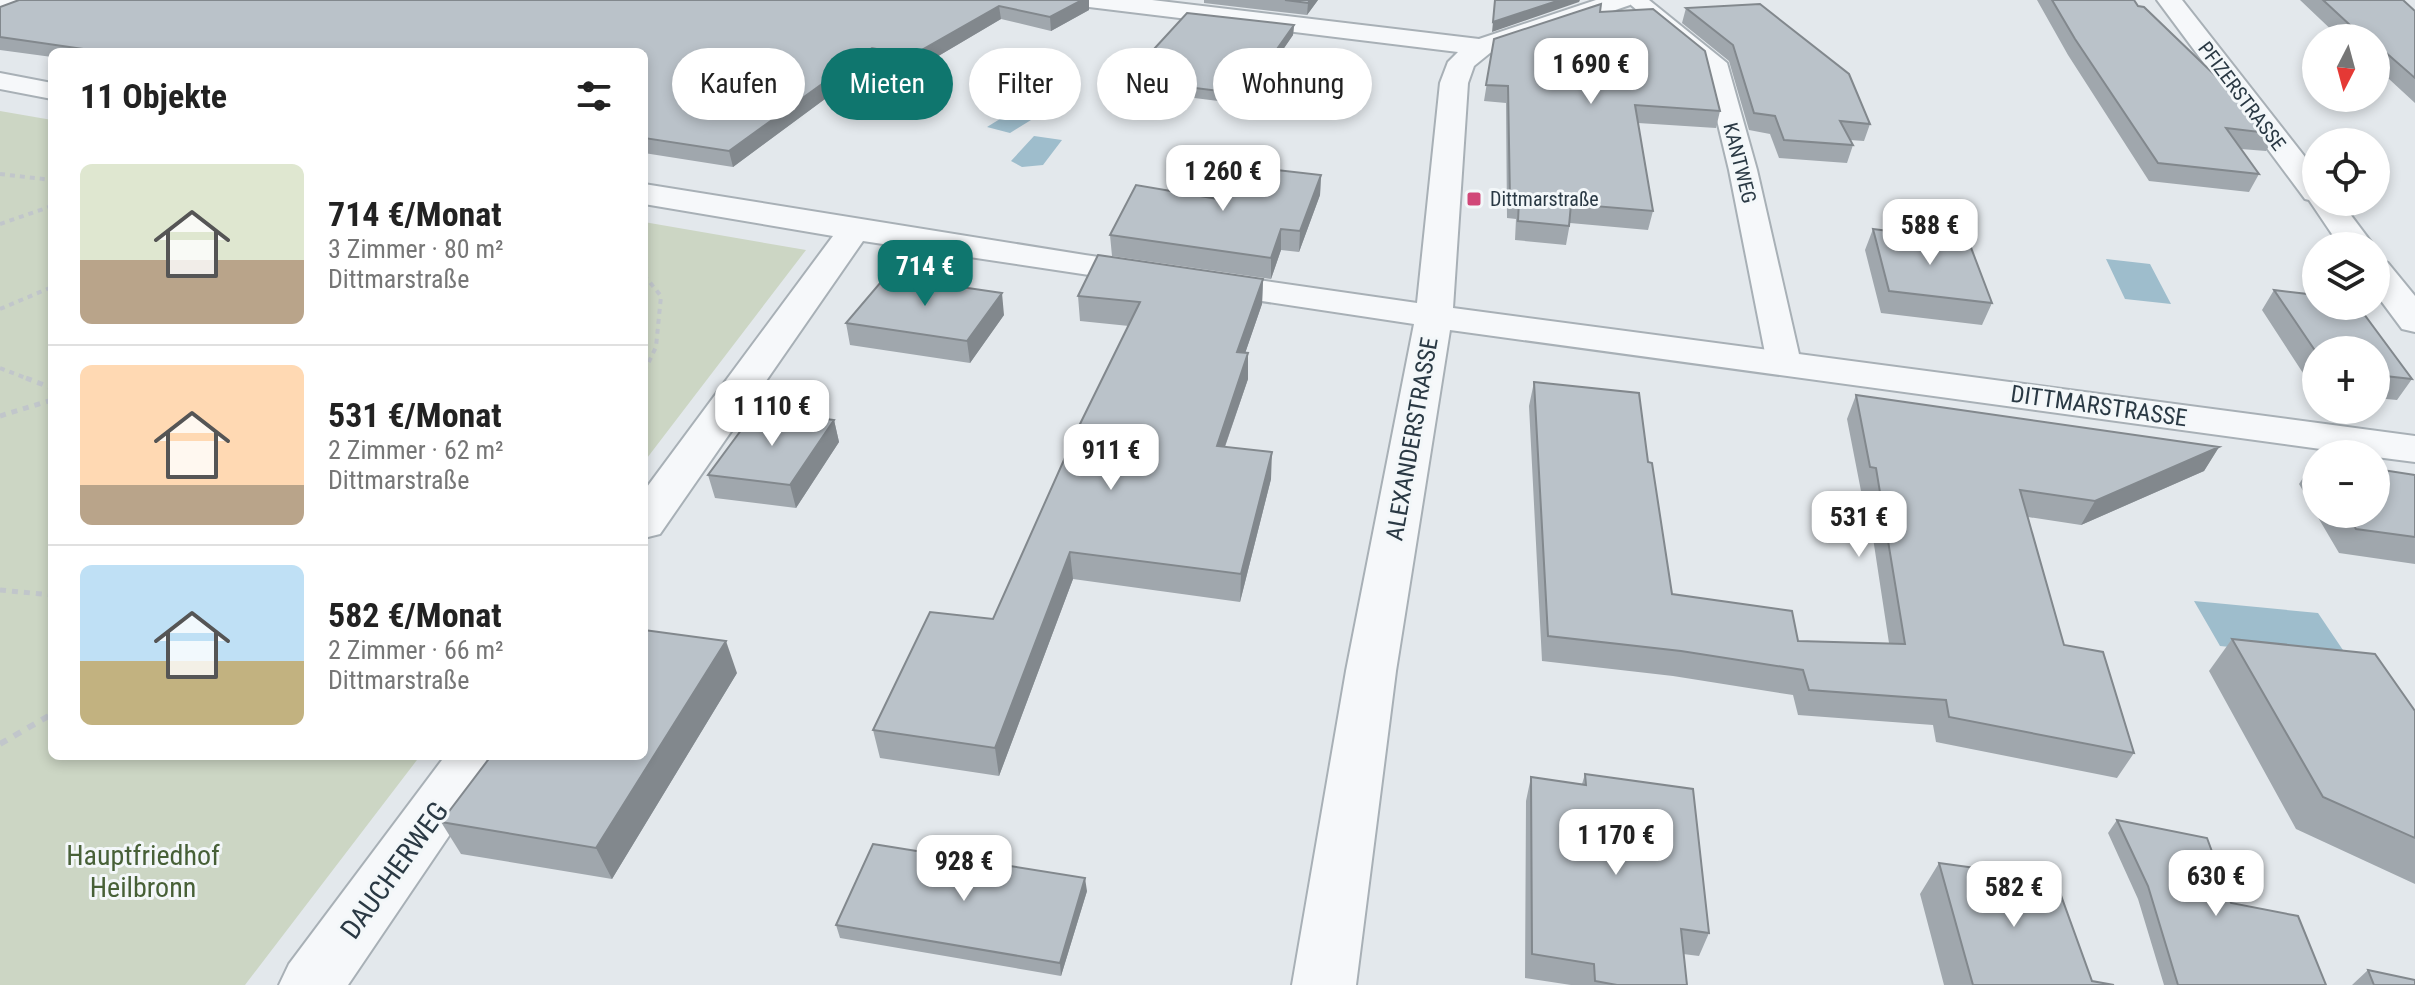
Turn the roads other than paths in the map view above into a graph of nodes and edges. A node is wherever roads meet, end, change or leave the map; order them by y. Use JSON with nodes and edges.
{"nodes":[{"id":1,"x":12,"y":0,"type":"edge"},
{"id":2,"x":1089,"y":0,"type":"edge"},
{"id":3,"x":1621,"y":0,"type":"edge"},
{"id":4,"x":1636,"y":0,"type":"edge"},
{"id":5,"x":2169,"y":0,"type":"edge"},
{"id":6,"x":0,"y":5,"type":"edge"},
{"id":7,"x":1481,"y":47,"type":"junction"},
{"id":8,"x":0,"y":81,"type":"edge"},
{"id":9,"x":48,"y":90,"type":"edge"},
{"id":10,"x":2302,"y":174,"type":"edge"},
{"id":11,"x":648,"y":195,"type":"edge"},
{"id":12,"x":854,"y":230,"type":"junction"},
{"id":13,"x":2390,"y":288,"type":"edge"},
{"id":14,"x":1434,"y":316,"type":"junction"},
{"id":15,"x":2415,"y":321,"type":"edge"},
{"id":16,"x":1784,"y":363,"type":"junction"},
{"id":17,"x":2415,"y":449,"type":"edge"},
{"id":18,"x":648,"y":517,"type":"edge"},
{"id":19,"x":473,"y":760,"type":"edge"},
{"id":20,"x":311,"y":985,"type":"edge"},
{"id":21,"x":1324,"y":985,"type":"edge"}],
"edges":[{"from":1,"to":6,"type":"street"},
{"from":2,"to":7,"type":"street"},
{"from":3,"to":7,"type":"street"},
{"from":4,"to":16,"type":"lane","name":"KANTWEG"},
{"from":5,"to":10,"type":"street","name":"PFIZERSTRASSE"},
{"from":7,"to":14,"type":"street","name":"ALEXANDERSTRASSE"},
{"from":8,"to":9,"type":"street"},
{"from":11,"to":12,"type":"street","name":"DITTMARSTRASSE"},
{"from":12,"to":14,"type":"street","name":"DITTMARSTRASSE"},
{"from":12,"to":18,"type":"street"},
{"from":13,"to":15,"type":"street"},
{"from":14,"to":16,"type":"street","name":"DITTMARSTRASSE"},
{"from":14,"to":21,"type":"street","name":"ALEXANDERSTRASSE"},
{"from":16,"to":17,"type":"street","name":"DITTMARSTRASSE"},
{"from":19,"to":20,"type":"street","name":"DAUCHERWEG"}]}
